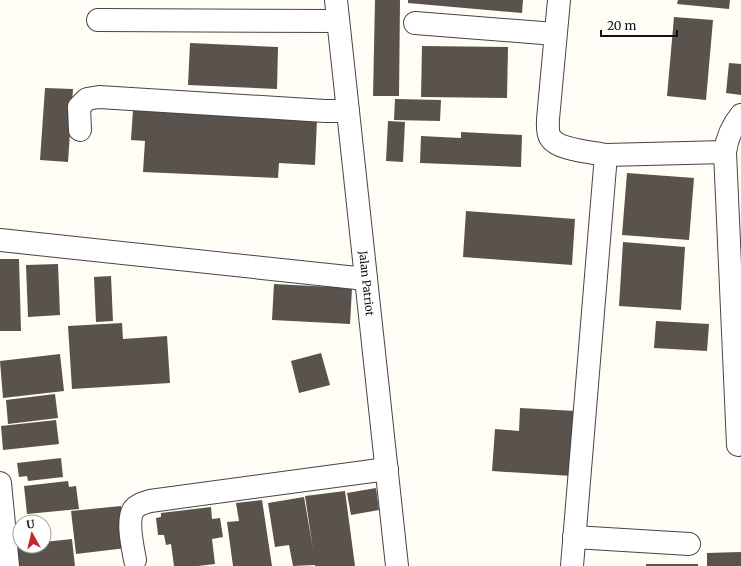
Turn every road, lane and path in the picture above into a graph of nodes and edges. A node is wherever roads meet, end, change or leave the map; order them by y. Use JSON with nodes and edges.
{"nodes":[{"id":1,"x":336,"y":0,"type":"edge"},
{"id":2,"x":559,"y":0,"type":"edge"},
{"id":3,"x":98,"y":20,"type":"dead end"},
{"id":4,"x":338,"y":21,"type":"junction"},
{"id":5,"x":415,"y":23,"type":"dead end"},
{"id":6,"x":555,"y":34,"type":"junction"},
{"id":7,"x":348,"y":111,"type":"junction"},
{"id":8,"x":741,"y":114,"type":"edge"},
{"id":9,"x":80,"y":130,"type":"dead end"},
{"id":10,"x":725,"y":152,"type":"junction"},
{"id":11,"x":606,"y":155,"type":"junction"},
{"id":12,"x":0,"y":240,"type":"edge"},
{"id":13,"x":366,"y":280,"type":"junction"},
{"id":14,"x":738,"y":445,"type":"dead end"},
{"id":15,"x":387,"y":469,"type":"junction"},
{"id":16,"x":0,"y":483,"type":"edge"},
{"id":17,"x":574,"y":537,"type":"junction"},
{"id":18,"x":689,"y":544,"type":"dead end"},
{"id":19,"x":135,"y":560,"type":"dead end"},
{"id":20,"x":8,"y":566,"type":"edge"},
{"id":21,"x":397,"y":566,"type":"edge"},
{"id":22,"x":572,"y":566,"type":"edge"}],
"edges":[{"from":1,"to":4,"type":"street","name":"Jalan Patriot"},
{"from":2,"to":6,"type":"street"},
{"from":3,"to":4,"type":"street"},
{"from":4,"to":7,"type":"street","name":"Jalan Patriot"},
{"from":5,"to":6,"type":"street"},
{"from":6,"to":11,"type":"street"},
{"from":7,"to":9,"type":"street"},
{"from":7,"to":13,"type":"street","name":"Jalan Patriot"},
{"from":8,"to":10,"type":"street"},
{"from":10,"to":11,"type":"street"},
{"from":10,"to":14,"type":"street"},
{"from":11,"to":17,"type":"street"},
{"from":12,"to":13,"type":"street"},
{"from":13,"to":15,"type":"street","name":"Jalan Patriot"},
{"from":15,"to":19,"type":"street"},
{"from":15,"to":21,"type":"street","name":"Jalan Patriot"},
{"from":16,"to":20,"type":"street"},
{"from":17,"to":18,"type":"street"},
{"from":17,"to":22,"type":"street"}]}
